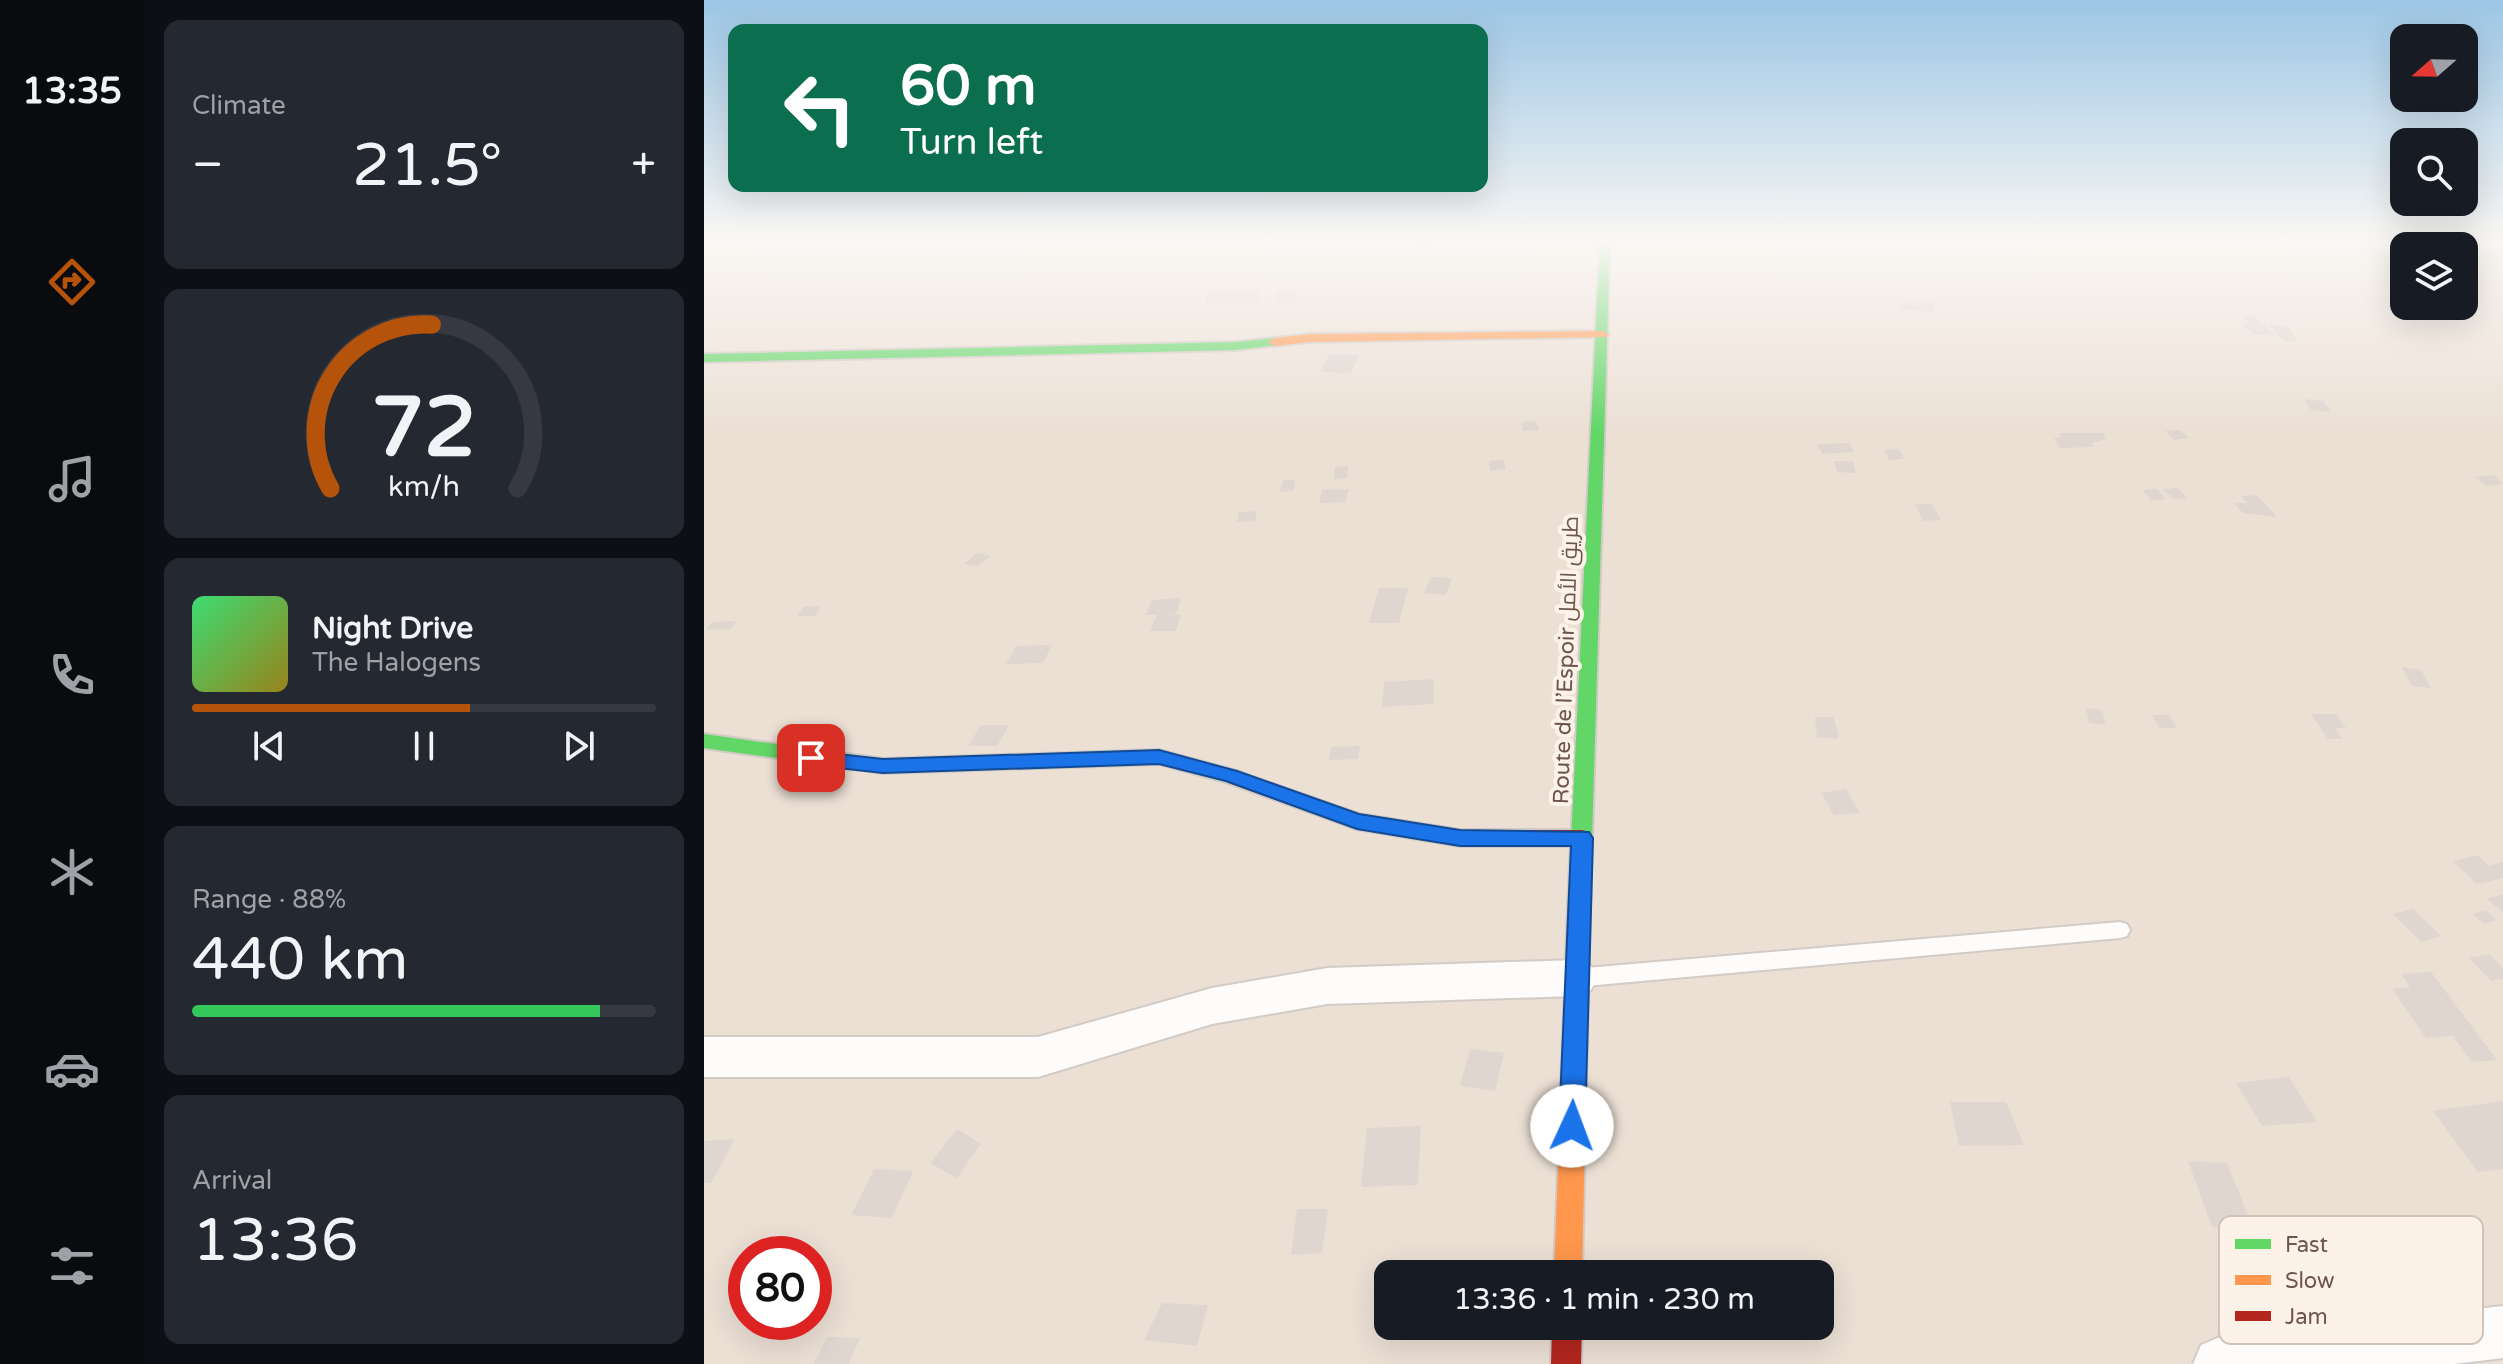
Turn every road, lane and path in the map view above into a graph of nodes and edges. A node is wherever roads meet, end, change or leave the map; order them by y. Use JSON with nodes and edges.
{"nodes":[{"id":1,"x":1604,"y":304,"type":"edge"},
{"id":2,"x":1603,"y":335,"type":"junction"},
{"id":3,"x":704,"y":358,"type":"edge"},
{"id":4,"x":704,"y":741,"type":"edge"},
{"id":5,"x":1582,"y":838,"type":"junction"},
{"id":6,"x":2120,"y":930,"type":"dead end"},
{"id":7,"x":1576,"y":978,"type":"junction"},
{"id":8,"x":704,"y":1057,"type":"edge"},
{"id":9,"x":1568,"y":1260,"type":"edge"},
{"id":10,"x":2503,"y":1332,"type":"edge"},
{"id":11,"x":2483,"y":1334,"type":"edge"},
{"id":12,"x":1567,"y":1340,"type":"edge"},
{"id":13,"x":2397,"y":1344,"type":"edge"},
{"id":14,"x":1566,"y":1364,"type":"edge"},
{"id":15,"x":2220,"y":1364,"type":"edge"}],
"edges":[{"from":1,"to":2,"type":"main road","name":"Route de l’Espoir طريق الأمل"},
{"from":2,"to":3,"type":"main road"},
{"from":2,"to":5,"type":"main road","name":"Route de l’Espoir طريق الأمل"},
{"from":4,"to":5,"type":"main road"},
{"from":5,"to":7,"type":"main road","name":"Route de l’Espoir طريق الأمل"},
{"from":6,"to":7,"type":"lane"},
{"from":7,"to":8,"type":"street"},
{"from":7,"to":9,"type":"main road","name":"Route de l’Espoir طريق الأمل"},
{"from":10,"to":11,"type":"street"},
{"from":12,"to":14,"type":"main road"},
{"from":13,"to":15,"type":"street"}]}
